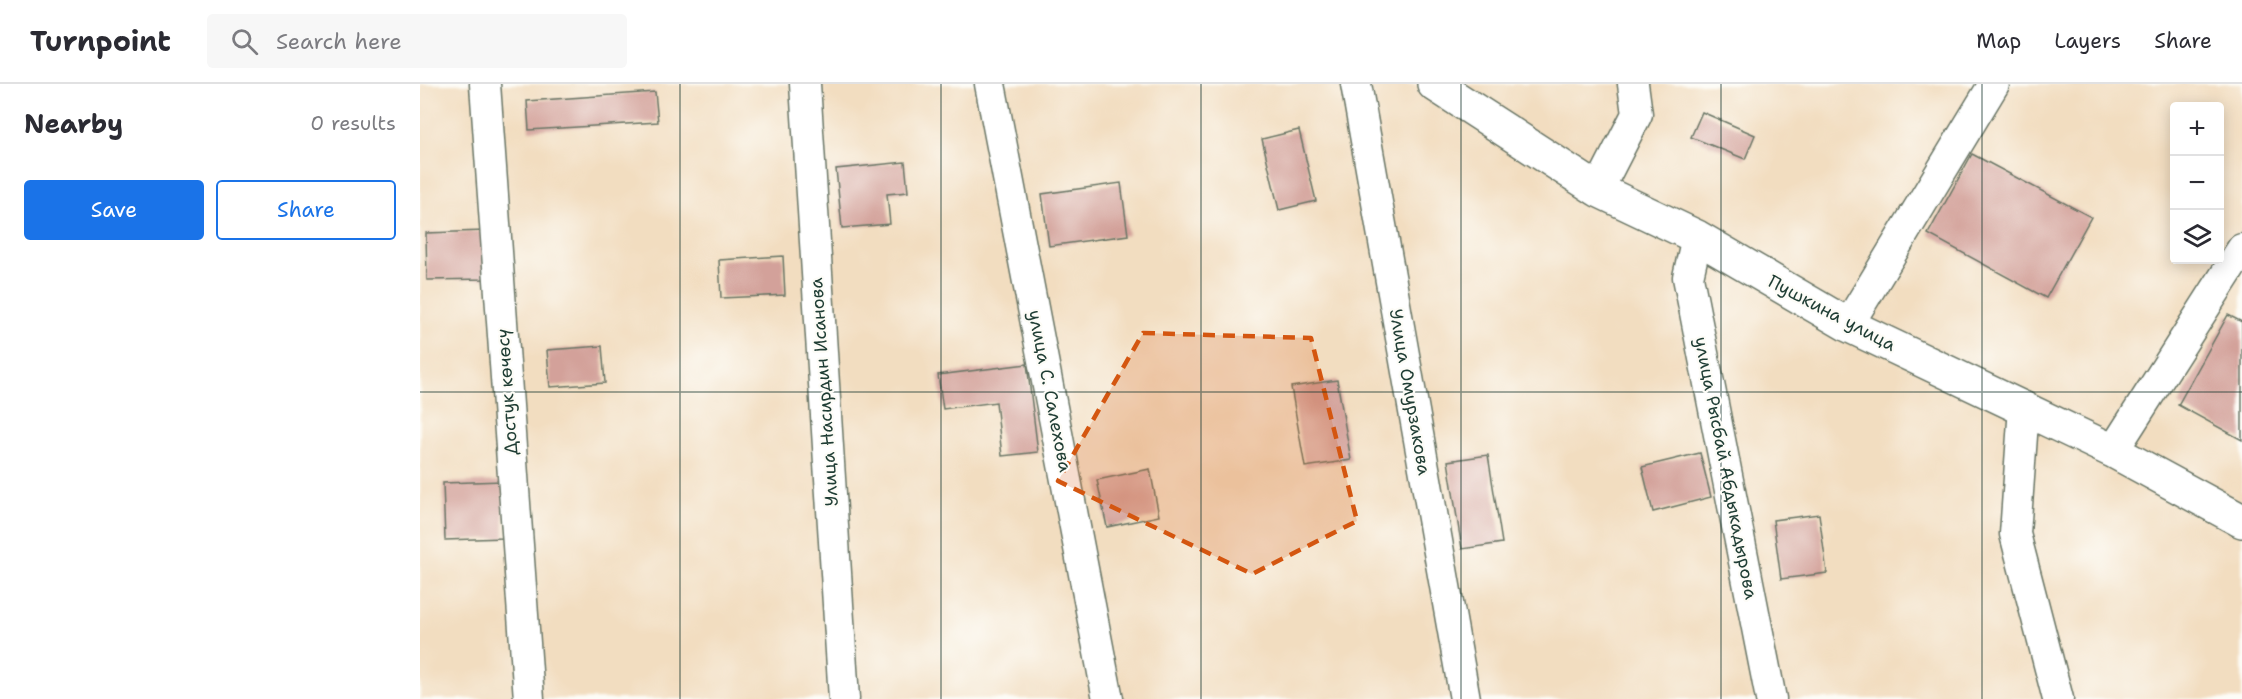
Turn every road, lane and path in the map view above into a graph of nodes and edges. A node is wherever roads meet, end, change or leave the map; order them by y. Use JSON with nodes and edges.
{"nodes":[{"id":1,"x":485,"y":84,"type":"edge"},
{"id":2,"x":805,"y":84,"type":"edge"},
{"id":3,"x":990,"y":84,"type":"edge"},
{"id":4,"x":1356,"y":84,"type":"edge"},
{"id":5,"x":1434,"y":84,"type":"edge"},
{"id":6,"x":1633,"y":84,"type":"edge"},
{"id":7,"x":1994,"y":84,"type":"edge"},
{"id":8,"x":1598,"y":190,"type":"junction"},
{"id":9,"x":1697,"y":237,"type":"junction"},
{"id":10,"x":2242,"y":249,"type":"edge"},
{"id":11,"x":1848,"y":326,"type":"junction"},
{"id":12,"x":2024,"y":407,"type":"junction"},
{"id":13,"x":2113,"y":451,"type":"junction"},
{"id":14,"x":2242,"y":521,"type":"edge"},
{"id":15,"x":529,"y":699,"type":"edge"},
{"id":16,"x":844,"y":699,"type":"edge"},
{"id":17,"x":1108,"y":699,"type":"edge"},
{"id":18,"x":1465,"y":699,"type":"edge"},
{"id":19,"x":1771,"y":699,"type":"edge"},
{"id":20,"x":2058,"y":699,"type":"edge"}],
"edges":[{"from":1,"to":15,"type":"street","name":"Достук көчөсү"},
{"from":2,"to":16,"type":"street","name":"Улица Насирдин Исанова"},
{"from":3,"to":17,"type":"street","name":"улица С. Салехова"},
{"from":4,"to":18,"type":"street","name":"Улица Омурзакова"},
{"from":5,"to":8,"type":"highway","name":"Пушкина улица"},
{"from":6,"to":8,"type":"street"},
{"from":7,"to":11,"type":"street"},
{"from":8,"to":9,"type":"highway","name":"Пушкина улица"},
{"from":9,"to":11,"type":"highway","name":"Пушкина улица"},
{"from":9,"to":19,"type":"street","name":"улица Рысбай Абдыкадырова"},
{"from":10,"to":13,"type":"street"},
{"from":11,"to":12,"type":"highway","name":"Пушкина улица"},
{"from":12,"to":13,"type":"highway","name":"Пушкина улица"},
{"from":12,"to":20,"type":"street"},
{"from":13,"to":14,"type":"highway","name":"Пушкина улица"}]}
